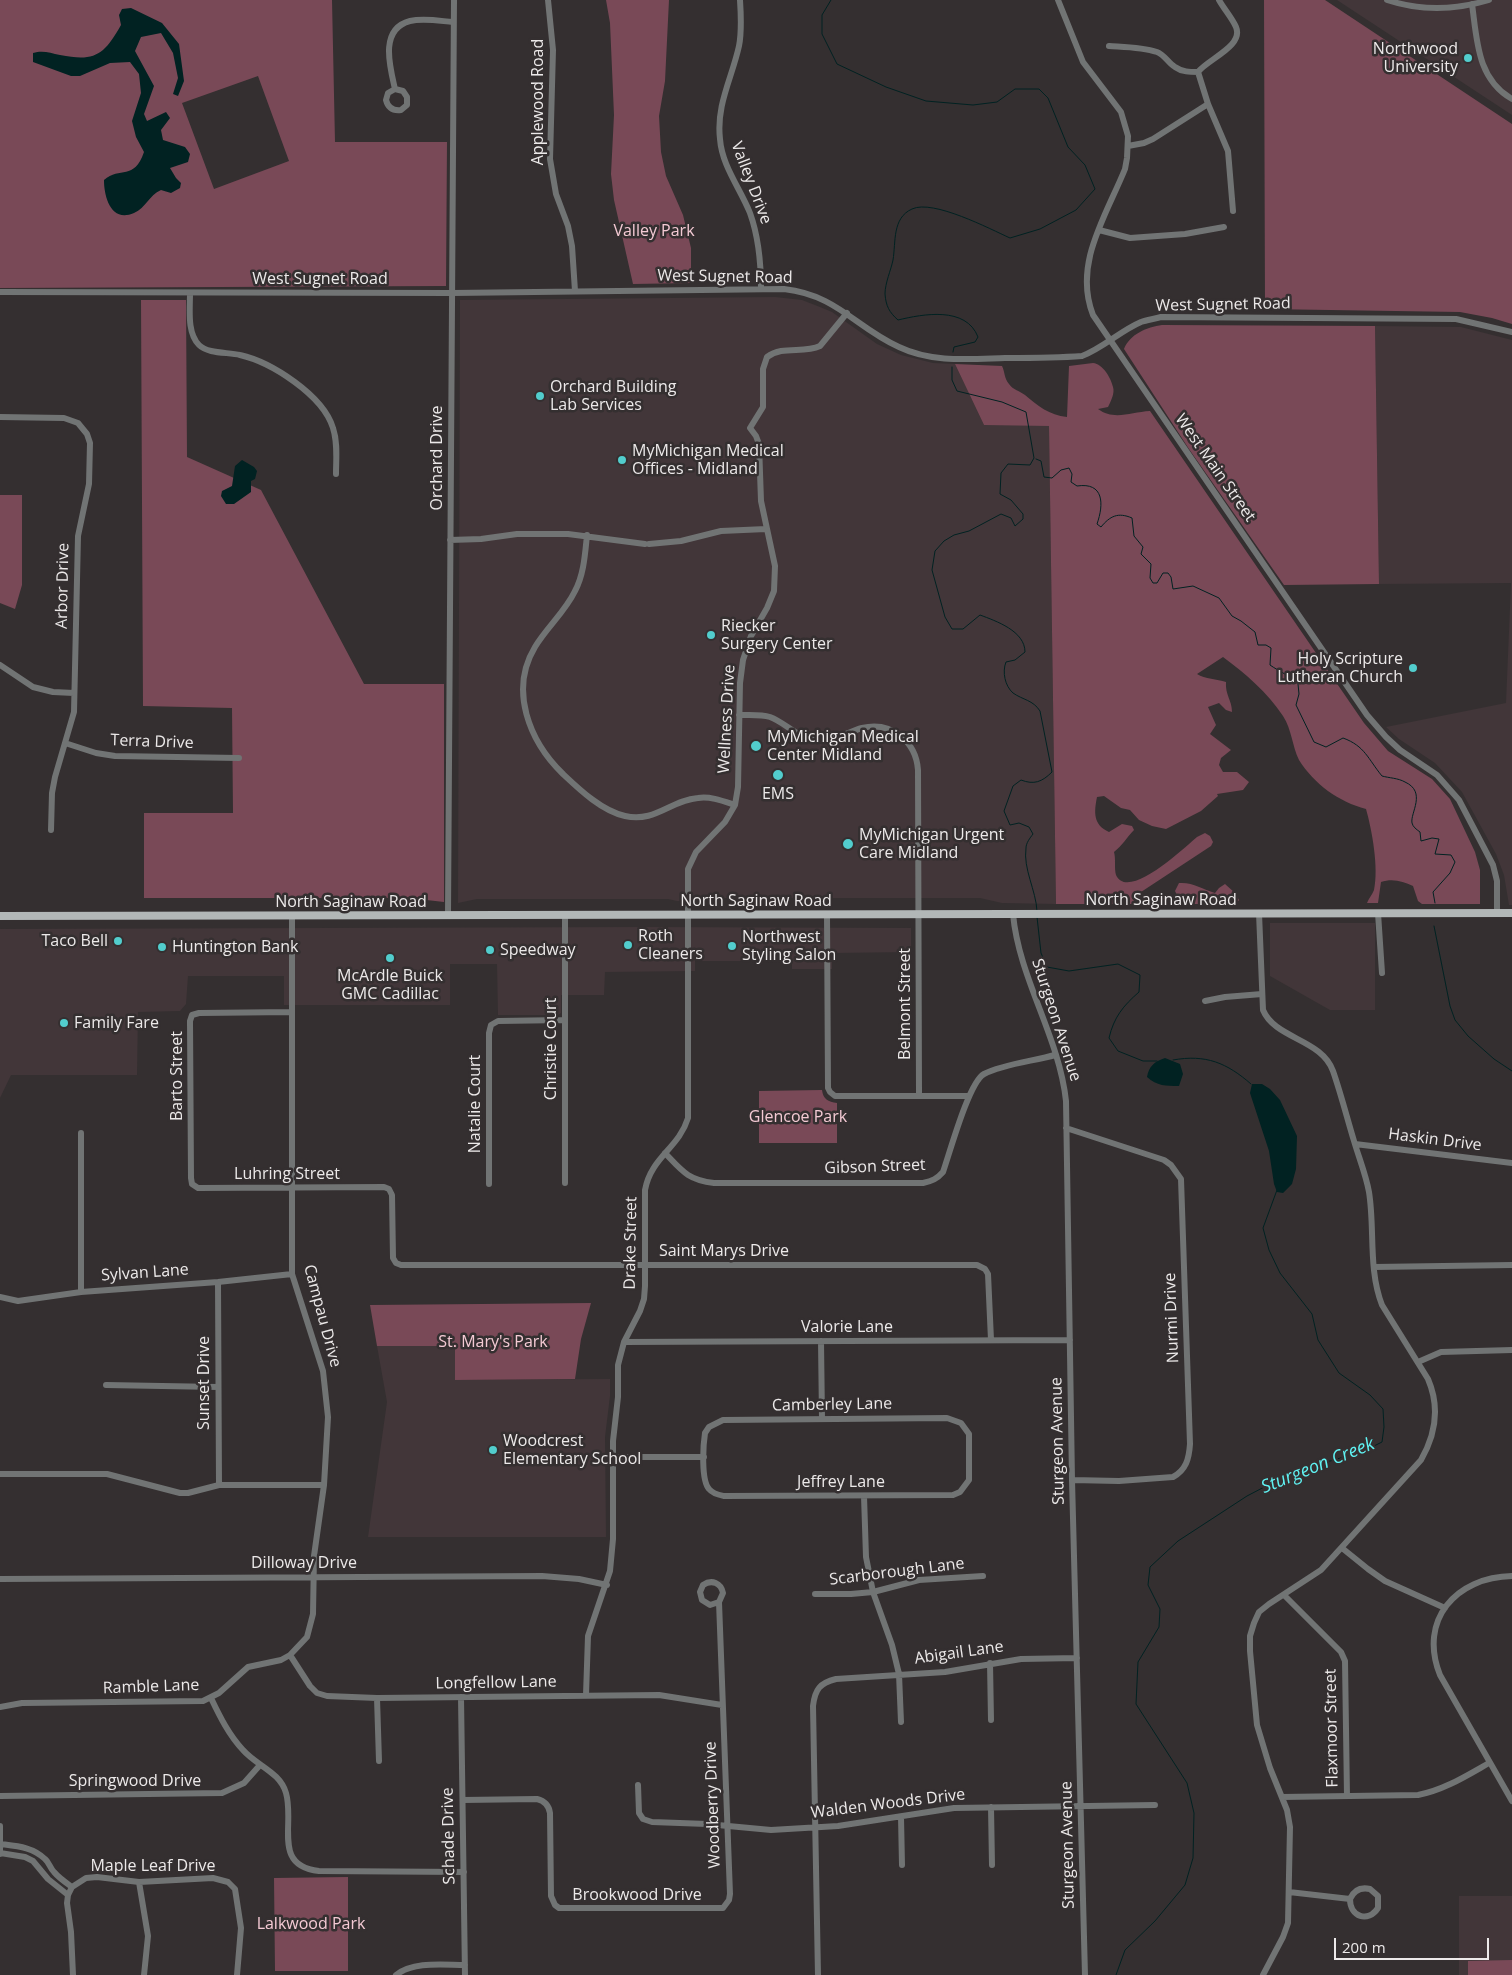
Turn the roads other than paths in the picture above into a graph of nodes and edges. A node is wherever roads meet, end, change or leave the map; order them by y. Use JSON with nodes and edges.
{"nodes":[{"id":1,"x":454,"y":0,"type":"edge"},
{"id":2,"x":548,"y":0,"type":"edge"},
{"id":3,"x":740,"y":0,"type":"edge"},
{"id":4,"x":1058,"y":0,"type":"edge"},
{"id":5,"x":1219,"y":0,"type":"edge"},
{"id":6,"x":1387,"y":0,"type":"edge"},
{"id":7,"x":1489,"y":0,"type":"edge"},
{"id":8,"x":1472,"y":4,"type":"junction"},
{"id":9,"x":453,"y":22,"type":"junction"},
{"id":10,"x":1109,"y":46,"type":"dead end"},
{"id":11,"x":1198,"y":72,"type":"junction"},
{"id":12,"x":395,"y":89,"type":"dead end"},
{"id":13,"x":1512,"y":99,"type":"edge"},
{"id":14,"x":1208,"y":104,"type":"junction"},
{"id":15,"x":1128,"y":146,"type":"junction"},
{"id":16,"x":1233,"y":211,"type":"dead end"},
{"id":17,"x":1224,"y":227,"type":"dead end"},
{"id":18,"x":1099,"y":230,"type":"junction"},
{"id":19,"x":761,"y":289,"type":"junction"},
{"id":20,"x":575,"y":291,"type":"junction"},
{"id":21,"x":0,"y":292,"type":"edge"},
{"id":22,"x":452,"y":293,"type":"junction"},
{"id":23,"x":190,"y":294,"type":"junction"},
{"id":24,"x":846,"y":313,"type":"junction"},
{"id":25,"x":1512,"y":332,"type":"edge"},
{"id":26,"x":1110,"y":341,"type":"junction"},
{"id":27,"x":0,"y":417,"type":"edge"},
{"id":28,"x":336,"y":474,"type":"dead end"},
{"id":29,"x":766,"y":529,"type":"junction"},
{"id":30,"x":587,"y":535,"type":"junction"},
{"id":31,"x":450,"y":540,"type":"junction"},
{"id":32,"x":0,"y":664,"type":"edge"},
{"id":33,"x":74,"y":693,"type":"junction"},
{"id":34,"x":739,"y":715,"type":"junction"},
{"id":35,"x":65,"y":743,"type":"junction"},
{"id":36,"x":238,"y":758,"type":"dead end"},
{"id":37,"x":735,"y":805,"type":"junction"},
{"id":38,"x":52,"y":830,"type":"dead end"},
{"id":39,"x":1259,"y":913,"type":"junction"},
{"id":40,"x":1378,"y":913,"type":"junction"},
{"id":41,"x":1497,"y":913,"type":"junction"},
{"id":42,"x":1512,"y":913,"type":"edge"},
{"id":43,"x":688,"y":914,"type":"junction"},
{"id":44,"x":827,"y":914,"type":"junction"},
{"id":45,"x":919,"y":914,"type":"junction"},
{"id":46,"x":1013,"y":914,"type":"junction"},
{"id":47,"x":448,"y":915,"type":"junction"},
{"id":48,"x":565,"y":915,"type":"junction"},
{"id":49,"x":0,"y":916,"type":"edge"},
{"id":50,"x":292,"y":916,"type":"junction"},
{"id":51,"x":1382,"y":973,"type":"dead end"},
{"id":52,"x":1262,"y":994,"type":"junction"},
{"id":53,"x":1205,"y":1002,"type":"dead end"},
{"id":54,"x":292,"y":1012,"type":"junction"},
{"id":55,"x":565,"y":1020,"type":"junction"},
{"id":56,"x":1055,"y":1055,"type":"junction"},
{"id":57,"x":919,"y":1095,"type":"junction"},
{"id":58,"x":969,"y":1096,"type":"junction"},
{"id":59,"x":1066,"y":1128,"type":"junction"},
{"id":60,"x":81,"y":1133,"type":"dead end"},
{"id":61,"x":1355,"y":1144,"type":"junction"},
{"id":62,"x":665,"y":1153,"type":"junction"},
{"id":63,"x":1512,"y":1163,"type":"edge"},
{"id":64,"x":191,"y":1178,"type":"joint"},
{"id":65,"x":565,"y":1183,"type":"dead end"},
{"id":66,"x":489,"y":1184,"type":"dead end"},
{"id":67,"x":293,"y":1187,"type":"junction"},
{"id":68,"x":393,"y":1258,"type":"joint"},
{"id":69,"x":646,"y":1265,"type":"junction"},
{"id":70,"x":1512,"y":1265,"type":"edge"},
{"id":71,"x":1374,"y":1266,"type":"junction"},
{"id":72,"x":292,"y":1274,"type":"junction"},
{"id":73,"x":218,"y":1282,"type":"junction"},
{"id":74,"x":81,"y":1292,"type":"junction"},
{"id":75,"x":0,"y":1297,"type":"edge"},
{"id":76,"x":991,"y":1340,"type":"junction"},
{"id":77,"x":1070,"y":1340,"type":"junction"},
{"id":78,"x":821,"y":1341,"type":"junction"},
{"id":79,"x":624,"y":1342,"type":"junction"},
{"id":80,"x":1512,"y":1350,"type":"edge"},
{"id":81,"x":1418,"y":1362,"type":"junction"},
{"id":82,"x":106,"y":1385,"type":"dead end"},
{"id":83,"x":218,"y":1387,"type":"junction"},
{"id":84,"x":822,"y":1419,"type":"junction"},
{"id":85,"x":969,"y":1446,"type":"joint"},
{"id":86,"x":613,"y":1457,"type":"junction"},
{"id":87,"x":704,"y":1457,"type":"junction"},
{"id":88,"x":0,"y":1474,"type":"edge"},
{"id":89,"x":1072,"y":1480,"type":"junction"},
{"id":90,"x":219,"y":1485,"type":"junction"},
{"id":91,"x":324,"y":1485,"type":"junction"},
{"id":92,"x":864,"y":1496,"type":"junction"},
{"id":93,"x":1342,"y":1548,"type":"junction"},
{"id":94,"x":313,"y":1576,"type":"junction"},
{"id":95,"x":983,"y":1576,"type":"dead end"},
{"id":96,"x":1512,"y":1576,"type":"edge"},
{"id":97,"x":0,"y":1579,"type":"edge"},
{"id":98,"x":606,"y":1585,"type":"junction"},
{"id":99,"x":873,"y":1592,"type":"junction"},
{"id":100,"x":815,"y":1594,"type":"dead end"},
{"id":101,"x":1284,"y":1595,"type":"junction"},
{"id":102,"x":719,"y":1602,"type":"dead end"},
{"id":103,"x":1445,"y":1608,"type":"junction"},
{"id":104,"x":290,"y":1655,"type":"junction"},
{"id":105,"x":1077,"y":1658,"type":"junction"},
{"id":106,"x":990,"y":1663,"type":"junction"},
{"id":107,"x":899,"y":1674,"type":"junction"},
{"id":108,"x":586,"y":1695,"type":"junction"},
{"id":109,"x":461,"y":1697,"type":"junction"},
{"id":110,"x":211,"y":1698,"type":"junction"},
{"id":111,"x":377,"y":1698,"type":"junction"},
{"id":112,"x":722,"y":1705,"type":"junction"},
{"id":113,"x":0,"y":1707,"type":"edge"},
{"id":114,"x":991,"y":1720,"type":"dead end"},
{"id":115,"x":901,"y":1722,"type":"dead end"},
{"id":116,"x":379,"y":1762,"type":"dead end"},
{"id":117,"x":1489,"y":1763,"type":"junction"},
{"id":118,"x":260,"y":1765,"type":"junction"},
{"id":119,"x":638,"y":1785,"type":"dead end"},
{"id":120,"x":0,"y":1796,"type":"edge"},
{"id":121,"x":1347,"y":1796,"type":"junction"},
{"id":122,"x":1282,"y":1797,"type":"junction"},
{"id":123,"x":463,"y":1800,"type":"junction"},
{"id":124,"x":1512,"y":1801,"type":"edge"},
{"id":125,"x":1155,"y":1805,"type":"dead end"},
{"id":126,"x":1080,"y":1806,"type":"junction"},
{"id":127,"x":991,"y":1807,"type":"junction"},
{"id":128,"x":902,"y":1817,"type":"junction"},
{"id":129,"x":0,"y":1826,"type":"edge"},
{"id":130,"x":728,"y":1826,"type":"junction"},
{"id":131,"x":815,"y":1828,"type":"junction"},
{"id":132,"x":0,"y":1849,"type":"edge"},
{"id":133,"x":902,"y":1865,"type":"dead end"},
{"id":134,"x":992,"y":1865,"type":"dead end"},
{"id":135,"x":464,"y":1872,"type":"junction"},
{"id":136,"x":139,"y":1882,"type":"junction"},
{"id":137,"x":72,"y":1886,"type":"junction"},
{"id":138,"x":1289,"y":1892,"type":"junction"},
{"id":139,"x":68,"y":1895,"type":"junction"},
{"id":140,"x":1350,"y":1899,"type":"junction"},
{"id":141,"x":727,"y":1904,"type":"joint"},
{"id":142,"x":465,"y":1965,"type":"junction"},
{"id":143,"x":73,"y":1975,"type":"edge"},
{"id":144,"x":144,"y":1975,"type":"edge"},
{"id":145,"x":237,"y":1975,"type":"edge"},
{"id":146,"x":396,"y":1975,"type":"edge"},
{"id":147,"x":465,"y":1975,"type":"edge"},
{"id":148,"x":818,"y":1975,"type":"edge"},
{"id":149,"x":1084,"y":1975,"type":"edge"},
{"id":150,"x":1263,"y":1975,"type":"edge"}],
"edges":[{"from":1,"to":9,"type":"street","name":"Orchard Drive"},
{"from":2,"to":20,"type":"street","name":"Applewood Road"},
{"from":3,"to":19,"type":"street","name":"Valley Drive"},
{"from":4,"to":15,"type":"street","name":"West Main Street"},
{"from":5,"to":11,"type":"street"},
{"from":6,"to":8,"type":"street"},
{"from":7,"to":8,"type":"street"},
{"from":8,"to":13,"type":"street"},
{"from":9,"to":12,"type":"street"},
{"from":9,"to":22,"type":"street","name":"Orchard Drive"},
{"from":10,"to":11,"type":"street"},
{"from":11,"to":14,"type":"street"},
{"from":14,"to":15,"type":"street"},
{"from":14,"to":16,"type":"street"},
{"from":15,"to":18,"type":"street","name":"West Main Street"},
{"from":17,"to":18,"type":"street"},
{"from":18,"to":26,"type":"street","name":"West Main Street"},
{"from":19,"to":20,"type":"street","name":"West Sugnet Road"},
{"from":19,"to":24,"type":"street","name":"West Sugnet Road"},
{"from":20,"to":22,"type":"street","name":"West Sugnet Road"},
{"from":21,"to":23,"type":"street","name":"West Sugnet Road"},
{"from":22,"to":23,"type":"street","name":"West Sugnet Road"},
{"from":22,"to":31,"type":"street","name":"Orchard Drive"},
{"from":23,"to":28,"type":"street"},
{"from":24,"to":26,"type":"street","name":"West Sugnet Road"},
{"from":24,"to":29,"type":"street","name":"Wellness Drive"},
{"from":25,"to":26,"type":"street","name":"West Sugnet Road"},
{"from":26,"to":41,"type":"street","name":"West Main Street"},
{"from":27,"to":33,"type":"street","name":"Arbor Drive"},
{"from":29,"to":30,"type":"street"},
{"from":29,"to":34,"type":"street","name":"Wellness Drive"},
{"from":30,"to":31,"type":"street"},
{"from":30,"to":37,"type":"street"},
{"from":31,"to":47,"type":"street","name":"Orchard Drive"},
{"from":32,"to":33,"type":"street"},
{"from":33,"to":35,"type":"street","name":"Arbor Drive"},
{"from":34,"to":37,"type":"street","name":"Wellness Drive"},
{"from":34,"to":45,"type":"street","name":"Belmont Street"},
{"from":35,"to":36,"type":"street","name":"Terra Drive"},
{"from":35,"to":38,"type":"street","name":"Arbor Drive"},
{"from":37,"to":43,"type":"street","name":"Wellness Drive"},
{"from":39,"to":40,"type":"main road","name":"North Saginaw Road"},
{"from":39,"to":46,"type":"main road","name":"North Saginaw Road"},
{"from":39,"to":52,"type":"street"},
{"from":40,"to":41,"type":"main road","name":"North Saginaw Road"},
{"from":40,"to":51,"type":"street"},
{"from":41,"to":42,"type":"main road","name":"North Saginaw Road"},
{"from":43,"to":44,"type":"main road","name":"North Saginaw Road"},
{"from":43,"to":48,"type":"main road","name":"North Saginaw Road"},
{"from":43,"to":62,"type":"street","name":"Drake Street"},
{"from":44,"to":45,"type":"main road","name":"North Saginaw Road"},
{"from":44,"to":57,"type":"street"},
{"from":45,"to":46,"type":"main road","name":"North Saginaw Road"},
{"from":45,"to":57,"type":"street","name":"Belmont Street"},
{"from":46,"to":56,"type":"street","name":"Sturgeon Avenue"},
{"from":47,"to":48,"type":"main road","name":"North Saginaw Road"},
{"from":47,"to":50,"type":"main road","name":"North Saginaw Road"},
{"from":48,"to":55,"type":"street","name":"Christie Court"},
{"from":49,"to":50,"type":"main road","name":"North Saginaw Road"},
{"from":50,"to":54,"type":"street","name":"Campau Drive"},
{"from":52,"to":53,"type":"street"},
{"from":52,"to":61,"type":"street"},
{"from":54,"to":64,"type":"street","name":"Barto Street"},
{"from":54,"to":67,"type":"street","name":"Campau Drive"},
{"from":55,"to":65,"type":"street","name":"Christie Court"},
{"from":55,"to":66,"type":"street","name":"Natalie Court"},
{"from":56,"to":58,"type":"street","name":"Gibson Street"},
{"from":56,"to":59,"type":"street","name":"Sturgeon Avenue"},
{"from":57,"to":58,"type":"street"},
{"from":58,"to":62,"type":"street","name":"Gibson Street"},
{"from":59,"to":77,"type":"street","name":"Sturgeon Avenue"},
{"from":59,"to":89,"type":"street","name":"Nurmi Drive"},
{"from":60,"to":74,"type":"street"},
{"from":61,"to":63,"type":"street","name":"Haskin Drive"},
{"from":61,"to":71,"type":"street"},
{"from":62,"to":69,"type":"street","name":"Drake Street"},
{"from":64,"to":67,"type":"street","name":"Luhring Street"},
{"from":67,"to":68,"type":"street","name":"Luhring Street"},
{"from":67,"to":72,"type":"street","name":"Campau Drive"},
{"from":68,"to":69,"type":"street","name":"Saint Marys Drive"},
{"from":69,"to":76,"type":"street","name":"Saint Marys Drive"},
{"from":69,"to":79,"type":"street","name":"Drake Street"},
{"from":70,"to":71,"type":"street"},
{"from":71,"to":81,"type":"street"},
{"from":72,"to":73,"type":"street","name":"Sylvan Lane"},
{"from":72,"to":91,"type":"street","name":"Campau Drive"},
{"from":73,"to":74,"type":"street","name":"Sylvan Lane"},
{"from":73,"to":83,"type":"street","name":"Sunset Drive"},
{"from":74,"to":75,"type":"street","name":"Sylvan Lane"},
{"from":76,"to":77,"type":"street","name":"Valorie Lane"},
{"from":76,"to":78,"type":"street","name":"Valorie Lane"},
{"from":77,"to":89,"type":"street","name":"Sturgeon Avenue"},
{"from":78,"to":79,"type":"street","name":"Valorie Lane"},
{"from":78,"to":84,"type":"street"},
{"from":79,"to":86,"type":"street","name":"Drake Street"},
{"from":80,"to":81,"type":"street"},
{"from":81,"to":93,"type":"street"},
{"from":82,"to":83,"type":"street"},
{"from":83,"to":90,"type":"street","name":"Sunset Drive"},
{"from":84,"to":85,"type":"street","name":"Camberley Lane"},
{"from":84,"to":87,"type":"street","name":"Camberley Lane"},
{"from":85,"to":92,"type":"street","name":"Jeffrey Lane"},
{"from":86,"to":87,"type":"street"},
{"from":86,"to":98,"type":"street","name":"Drake Street"},
{"from":87,"to":92,"type":"street","name":"Jeffrey Lane"},
{"from":88,"to":90,"type":"street"},
{"from":89,"to":105,"type":"street","name":"Sturgeon Avenue"},
{"from":90,"to":91,"type":"street"},
{"from":91,"to":94,"type":"street","name":"Campau Drive"},
{"from":92,"to":99,"type":"street"},
{"from":93,"to":101,"type":"street"},
{"from":93,"to":103,"type":"street"},
{"from":94,"to":97,"type":"street","name":"Dilloway Drive"},
{"from":94,"to":98,"type":"street","name":"Dilloway Drive"},
{"from":94,"to":104,"type":"street","name":"Campau Drive"},
{"from":95,"to":99,"type":"street","name":"Scarborough Lane"},
{"from":96,"to":103,"type":"street"},
{"from":98,"to":108,"type":"street","name":"Drake Street"},
{"from":99,"to":100,"type":"street","name":"Scarborough Lane"},
{"from":99,"to":107,"type":"street"},
{"from":101,"to":121,"type":"street","name":"Flaxmoor Street"},
{"from":101,"to":122,"type":"street"},
{"from":102,"to":112,"type":"street","name":"Woodberry Drive"},
{"from":103,"to":117,"type":"street"},
{"from":104,"to":110,"type":"street","name":"Ramble Lane"},
{"from":104,"to":111,"type":"street","name":"Longfellow Lane"},
{"from":105,"to":106,"type":"street","name":"Abigail Lane"},
{"from":105,"to":126,"type":"street","name":"Sturgeon Avenue"},
{"from":106,"to":107,"type":"street","name":"Abigail Lane"},
{"from":106,"to":114,"type":"street"},
{"from":107,"to":115,"type":"street"},
{"from":107,"to":131,"type":"street","name":"Abigail Lane"},
{"from":108,"to":109,"type":"street","name":"Longfellow Lane"},
{"from":108,"to":112,"type":"street","name":"Longfellow Lane"},
{"from":109,"to":111,"type":"street","name":"Longfellow Lane"},
{"from":109,"to":123,"type":"street","name":"Schade Drive"},
{"from":110,"to":113,"type":"street","name":"Ramble Lane"},
{"from":110,"to":118,"type":"street"},
{"from":111,"to":116,"type":"street"},
{"from":112,"to":130,"type":"street","name":"Woodberry Drive"},
{"from":117,"to":121,"type":"street"},
{"from":117,"to":124,"type":"street"},
{"from":118,"to":120,"type":"street","name":"Springwood Drive"},
{"from":118,"to":135,"type":"street"},
{"from":119,"to":130,"type":"street","name":"Walden Woods Drive"},
{"from":121,"to":122,"type":"street"},
{"from":122,"to":138,"type":"street"},
{"from":123,"to":135,"type":"street","name":"Schade Drive"},
{"from":123,"to":141,"type":"street","name":"Brookwood Drive"},
{"from":125,"to":126,"type":"street","name":"Walden Woods Drive"},
{"from":126,"to":127,"type":"street","name":"Walden Woods Drive"},
{"from":126,"to":149,"type":"street","name":"Sturgeon Avenue"},
{"from":127,"to":128,"type":"street","name":"Walden Woods Drive"},
{"from":127,"to":134,"type":"street"},
{"from":128,"to":131,"type":"street","name":"Walden Woods Drive"},
{"from":128,"to":133,"type":"street"},
{"from":129,"to":132,"type":"street"},
{"from":130,"to":131,"type":"street","name":"Walden Woods Drive"},
{"from":130,"to":141,"type":"street","name":"Woodberry Drive"},
{"from":131,"to":148,"type":"street"},
{"from":132,"to":137,"type":"street"},
{"from":132,"to":139,"type":"street"},
{"from":135,"to":142,"type":"street","name":"Schade Drive"},
{"from":136,"to":137,"type":"street","name":"Maple Leaf Drive"},
{"from":136,"to":144,"type":"street"},
{"from":136,"to":145,"type":"street","name":"Maple Leaf Drive"},
{"from":137,"to":139,"type":"street"},
{"from":138,"to":140,"type":"street"},
{"from":138,"to":150,"type":"street"},
{"from":139,"to":143,"type":"street"},
{"from":140,"to":140,"type":"street"},
{"from":142,"to":146,"type":"street"},
{"from":142,"to":147,"type":"street","name":"Schade Drive"}]}
